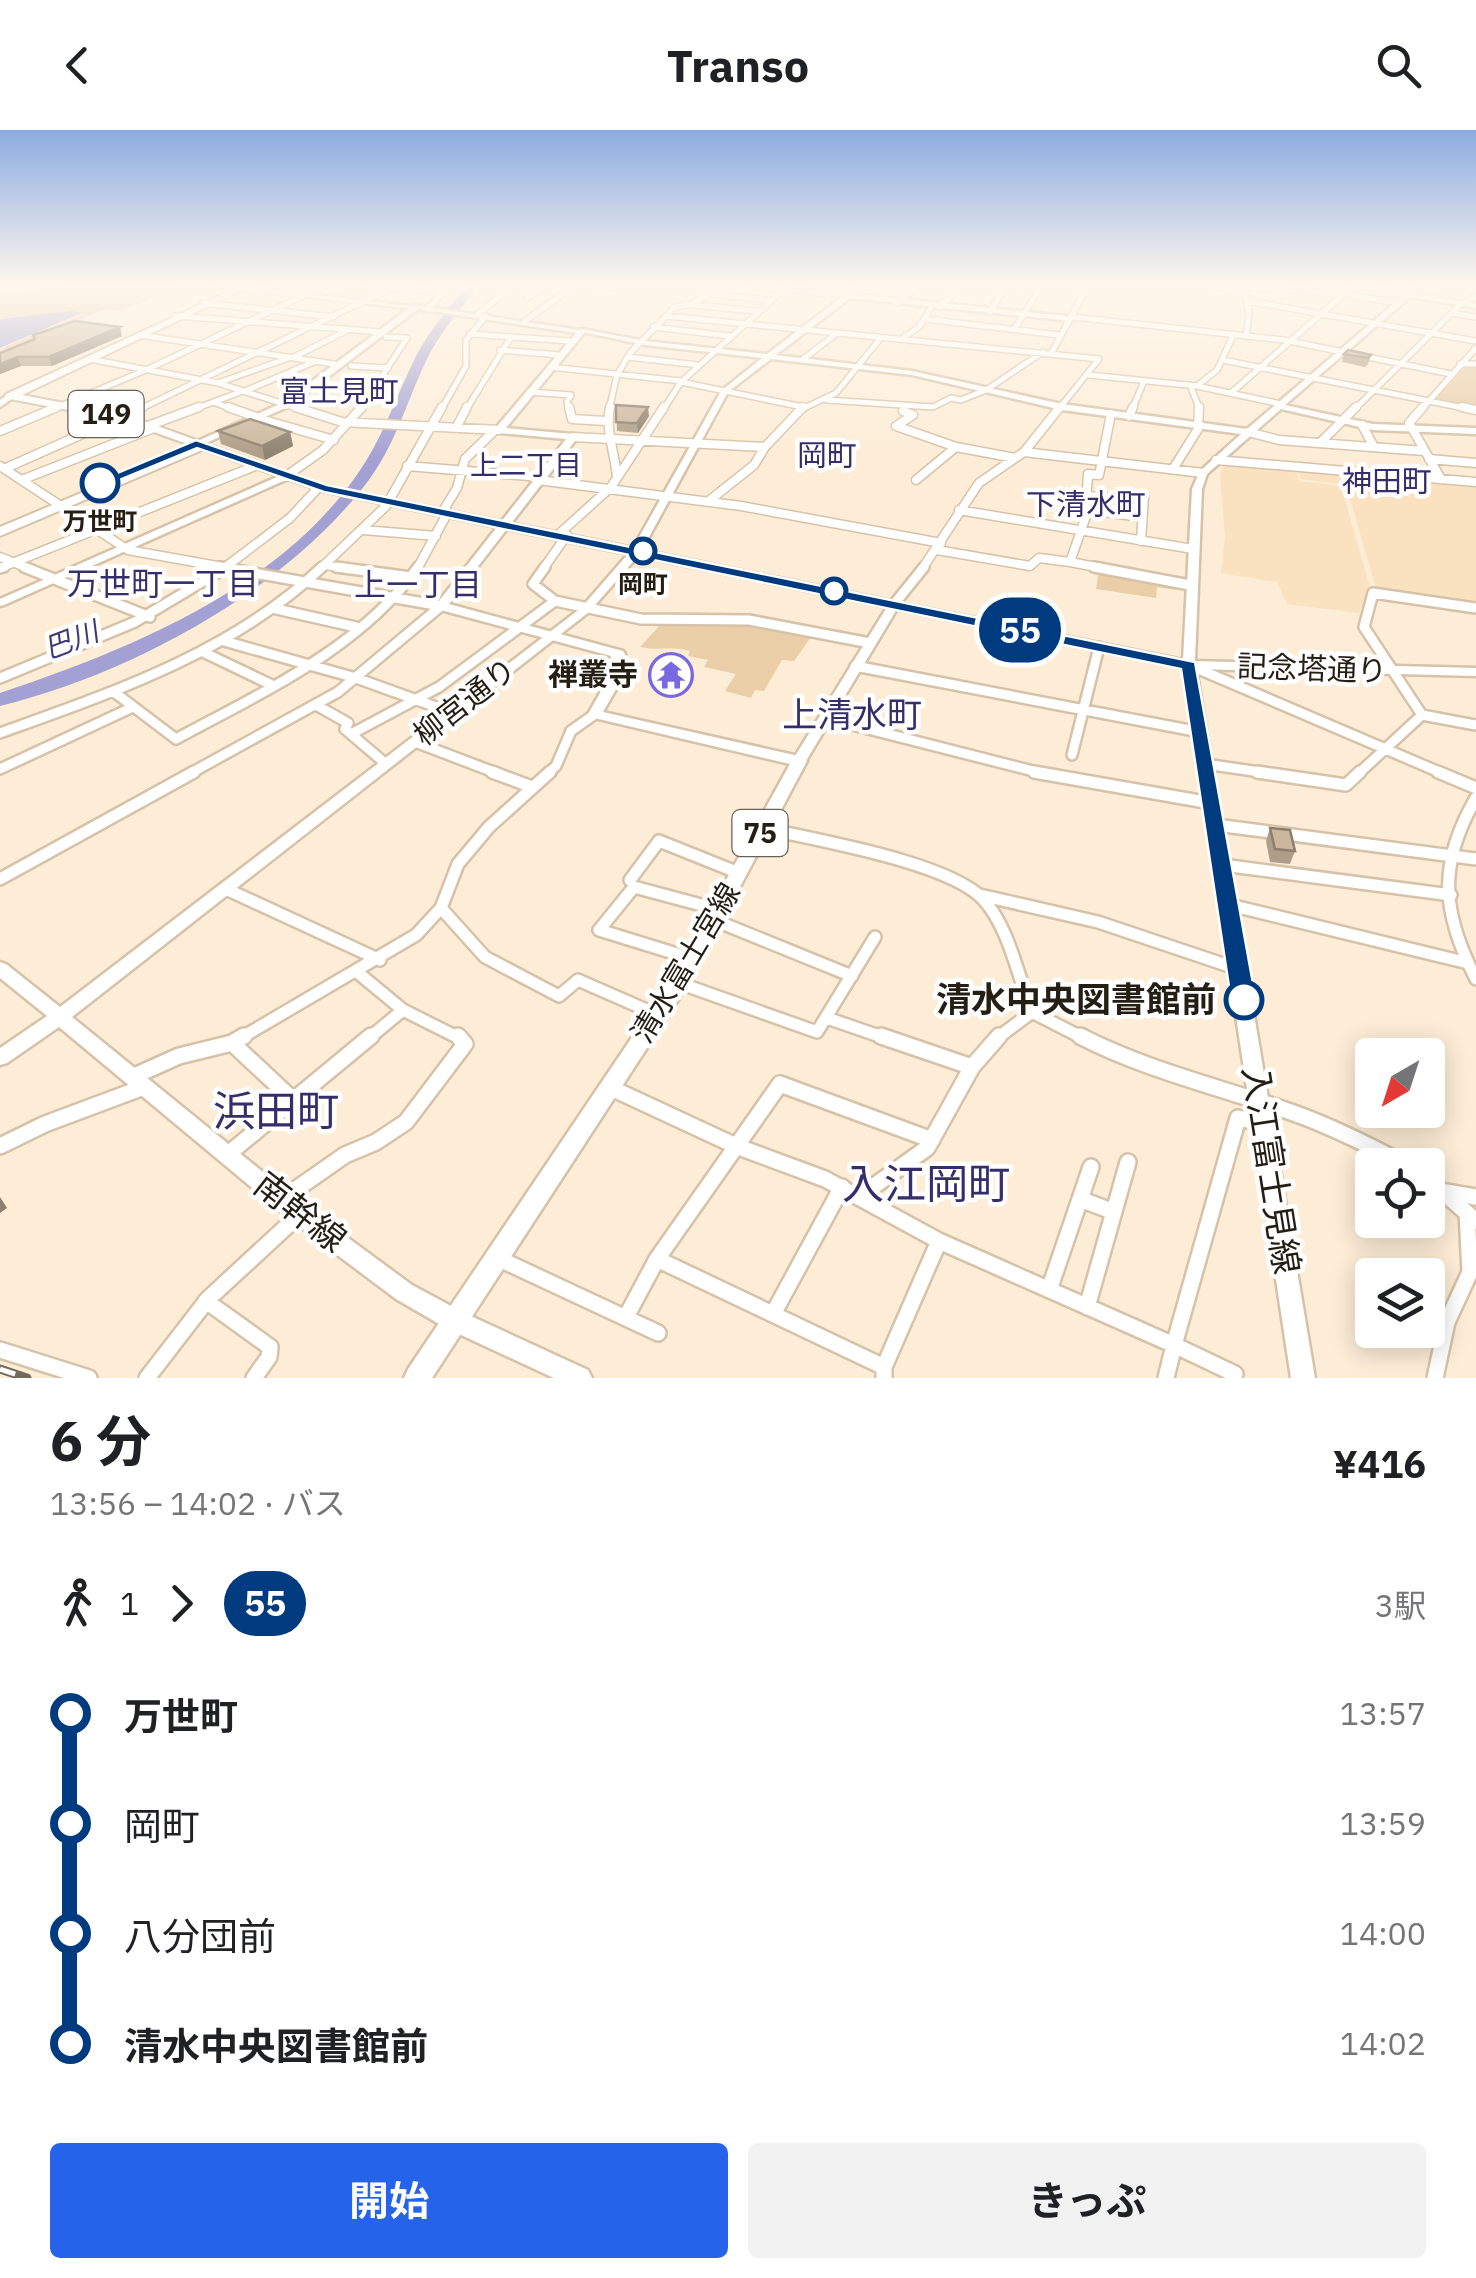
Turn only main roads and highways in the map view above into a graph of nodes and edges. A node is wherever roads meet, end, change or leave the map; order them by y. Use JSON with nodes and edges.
{"nodes":[{"id":1,"x":126,"y":343,"type":"edge"},
{"id":2,"x":373,"y":343,"type":"edge"},
{"id":3,"x":568,"y":343,"type":"edge"},
{"id":4,"x":3,"y":399,"type":"edge"},
{"id":5,"x":200,"y":445,"type":"junction"},
{"id":6,"x":388,"y":500,"type":"road end"},
{"id":7,"x":506,"y":523,"type":"junction"},
{"id":8,"x":0,"y":528,"type":"edge"},
{"id":9,"x":636,"y":550,"type":"road end"},
{"id":10,"x":0,"y":968,"type":"edge"},
{"id":11,"x":454,"y":1320,"type":"junction"},
{"id":12,"x":417,"y":1378,"type":"edge"},
{"id":13,"x":580,"y":1378,"type":"edge"}],
"edges":[{"from":1,"to":4,"type":"highway","number":"149"},
{"from":2,"to":5,"type":"main road"},
{"from":3,"to":7,"type":"main road"},
{"from":4,"to":5,"type":"highway","number":"149"},
{"from":5,"to":8,"type":"highway","number":"149"},
{"from":6,"to":7,"type":"main road","name":"記念塔通り"},
{"from":7,"to":9,"type":"main road","name":"記念塔通り"},
{"from":7,"to":11,"type":"main road","name":"清水富士宮線","number":"75"},
{"from":10,"to":11,"type":"main road","name":"南幹線"},
{"from":11,"to":12,"type":"main road","name":"清水富士宮線","number":"75"},
{"from":11,"to":13,"type":"main road","name":"南幹線"}]}
